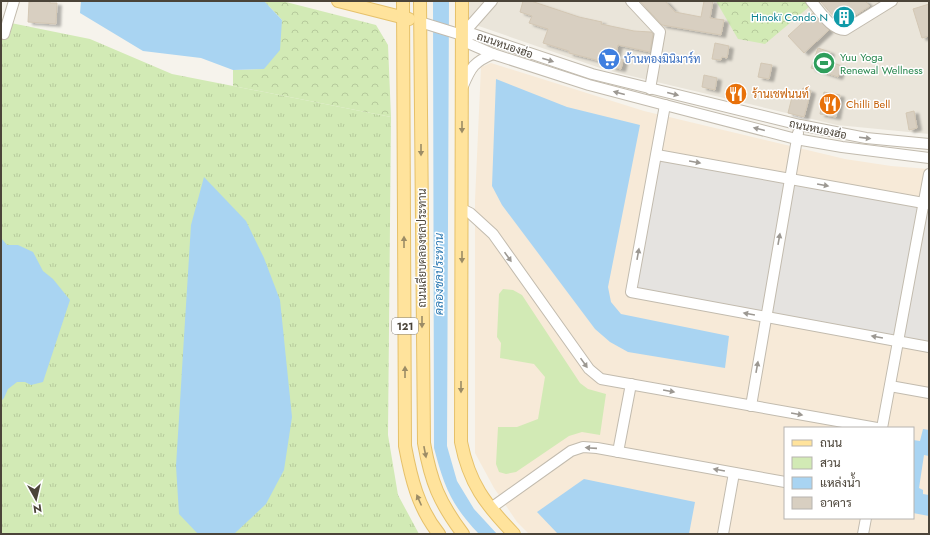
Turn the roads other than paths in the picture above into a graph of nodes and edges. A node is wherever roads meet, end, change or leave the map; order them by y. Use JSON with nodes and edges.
{"nodes":[{"id":1,"x":14,"y":1,"type":"edge"},
{"id":2,"x":403,"y":1,"type":"edge"},
{"id":3,"x":420,"y":1,"type":"edge"},
{"id":4,"x":462,"y":1,"type":"edge"},
{"id":5,"x":492,"y":1,"type":"edge"},
{"id":6,"x":631,"y":1,"type":"edge"},
{"id":7,"x":811,"y":1,"type":"edge"},
{"id":8,"x":344,"y":2,"type":"edge"},
{"id":9,"x":889,"y":2,"type":"edge"},
{"id":10,"x":403,"y":18,"type":"junction"},
{"id":11,"x":420,"y":22,"type":"junction"},
{"id":12,"x":4,"y":34,"type":"dead end"},
{"id":13,"x":462,"y":35,"type":"junction"},
{"id":14,"x":493,"y":54,"type":"junction"},
{"id":15,"x":462,"y":88,"type":"junction"},
{"id":16,"x":650,"y":89,"type":"junction"},
{"id":17,"x":665,"y":106,"type":"junction"},
{"id":18,"x":800,"y":125,"type":"junction"},
{"id":19,"x":796,"y":139,"type":"junction"},
{"id":20,"x":929,"y":144,"type":"edge"},
{"id":21,"x":656,"y":155,"type":"junction"},
{"id":22,"x":929,"y":158,"type":"edge"},
{"id":23,"x":929,"y":174,"type":"edge"},
{"id":24,"x":789,"y":179,"type":"junction"},
{"id":25,"x":926,"y":203,"type":"edge"},
{"id":26,"x":462,"y":209,"type":"junction"},
{"id":27,"x":766,"y":317,"type":"junction"},
{"id":28,"x":898,"y":341,"type":"junction"},
{"id":29,"x":929,"y":347,"type":"edge"},
{"id":30,"x":631,"y":384,"type":"junction"},
{"id":31,"x":890,"y":386,"type":"junction"},
{"id":32,"x":929,"y":393,"type":"edge"},
{"id":33,"x":751,"y":406,"type":"junction"},
{"id":34,"x":871,"y":427,"type":"edge"},
{"id":35,"x":882,"y":427,"type":"edge"},
{"id":36,"x":618,"y":452,"type":"junction"},
{"id":37,"x":734,"y":473,"type":"junction"},
{"id":38,"x":784,"y":482,"type":"edge"},
{"id":39,"x":491,"y":508,"type":"junction"},
{"id":40,"x":866,"y":519,"type":"edge"},
{"id":41,"x":439,"y":534,"type":"edge"},
{"id":42,"x":463,"y":534,"type":"edge"},
{"id":43,"x":514,"y":534,"type":"edge"},
{"id":44,"x":723,"y":534,"type":"edge"},
{"id":45,"x":863,"y":534,"type":"edge"}],
"edges":[{"from":1,"to":12,"type":"street"},
{"from":2,"to":10,"type":"main road","name":"ถนนเลียบคลองชลประทาน","number":"121"},
{"from":3,"to":11,"type":"main road","name":"ถนนเลียบคลองชลประทาน","number":"121"},
{"from":4,"to":13,"type":"main road"},
{"from":5,"to":13,"type":"street"},
{"from":6,"to":16,"type":"street"},
{"from":7,"to":9,"type":"street"},
{"from":8,"to":10,"type":"main road"},
{"from":10,"to":11,"type":"main road"},
{"from":41,"to":10,"type":"main road","name":"ถนนเลียบคลองชลประทาน","number":"121","one_way":true},
{"from":11,"to":13,"type":"street"},
{"from":11,"to":42,"type":"main road","name":"ถนนเลียบคลองชลประทาน","number":"121","one_way":true},
{"from":13,"to":14,"type":"street","name":"ถนนหนองฮ่อ"},
{"from":13,"to":15,"type":"main road"},
{"from":13,"to":16,"type":"street","name":"ถนนหนองฮ่อ","one_way":true},
{"from":14,"to":15,"type":"street"},
{"from":17,"to":14,"type":"street","name":"ถนนหนองฮ่อ","one_way":true},
{"from":15,"to":26,"type":"main road","one_way":true},
{"from":16,"to":18,"type":"street","name":"ถนนหนองฮ่อ","one_way":true},
{"from":19,"to":17,"type":"street","name":"ถนนหนองฮ่อ","one_way":true},
{"from":17,"to":21,"type":"street"},
{"from":18,"to":19,"type":"street"},
{"from":18,"to":20,"type":"street","name":"ถนนหนองฮ่อ","one_way":true},
{"from":19,"to":22,"type":"street","name":"ถนนหนองฮ่อ"},
{"from":19,"to":24,"type":"street"},
{"from":21,"to":24,"type":"street","one_way":true},
{"from":27,"to":21,"type":"street","one_way":true},
{"from":23,"to":25,"type":"street"},
{"from":24,"to":25,"type":"street","one_way":true},
{"from":27,"to":24,"type":"street","one_way":true},
{"from":25,"to":28,"type":"street"},
{"from":26,"to":30,"type":"street","one_way":true},
{"from":26,"to":39,"type":"main road","one_way":true},
{"from":28,"to":27,"type":"street","one_way":true},
{"from":33,"to":27,"type":"street","one_way":true},
{"from":28,"to":29,"type":"street"},
{"from":28,"to":31,"type":"street"},
{"from":30,"to":33,"type":"street","one_way":true},
{"from":30,"to":36,"type":"street"},
{"from":31,"to":32,"type":"street"},
{"from":31,"to":35,"type":"street"},
{"from":33,"to":34,"type":"street","one_way":true},
{"from":37,"to":36,"type":"street","one_way":true},
{"from":36,"to":39,"type":"street","one_way":true},
{"from":37,"to":38,"type":"street"},
{"from":37,"to":44,"type":"street"},
{"from":39,"to":43,"type":"main road"},
{"from":40,"to":45,"type":"street"}]}
